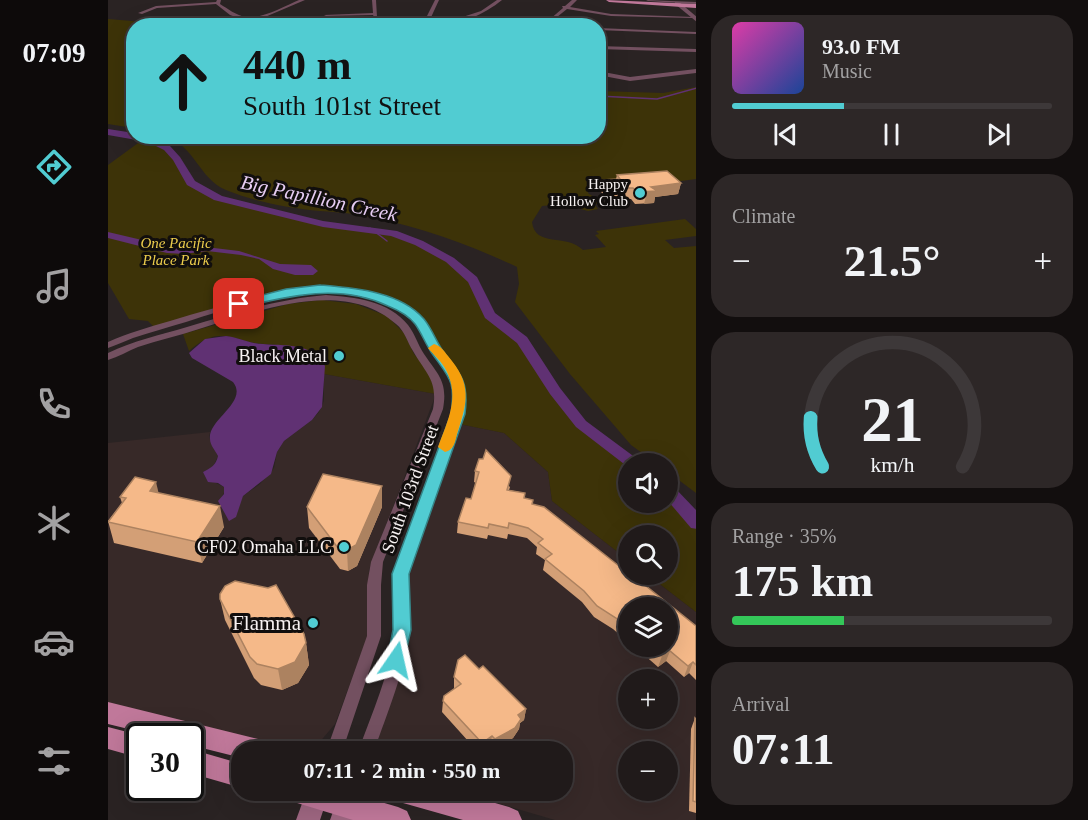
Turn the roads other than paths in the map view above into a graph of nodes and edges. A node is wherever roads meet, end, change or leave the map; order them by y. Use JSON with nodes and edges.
{"nodes":[{"id":1,"x":303,"y":0,"type":"edge"},
{"id":2,"x":374,"y":0,"type":"edge"},
{"id":3,"x":437,"y":0,"type":"edge"},
{"id":4,"x":500,"y":0,"type":"edge"},
{"id":5,"x":575,"y":0,"type":"edge"},
{"id":6,"x":609,"y":0,"type":"edge"},
{"id":7,"x":633,"y":0,"type":"edge"},
{"id":8,"x":648,"y":0,"type":"edge"},
{"id":9,"x":219,"y":1,"type":"edge"},
{"id":10,"x":678,"y":4,"type":"junction"},
{"id":11,"x":696,"y":5,"type":"edge"},
{"id":12,"x":564,"y":7,"type":"junction"},
{"id":13,"x":140,"y":13,"type":"dead end"},
{"id":14,"x":374,"y":14,"type":"junction"},
{"id":15,"x":326,"y":15,"type":"dead end"},
{"id":16,"x":553,"y":17,"type":"edge"},
{"id":17,"x":242,"y":18,"type":"edge"},
{"id":18,"x":255,"y":18,"type":"edge"},
{"id":19,"x":376,"y":18,"type":"edge"},
{"id":20,"x":428,"y":18,"type":"edge"},
{"id":21,"x":465,"y":18,"type":"edge"},
{"id":22,"x":694,"y":19,"type":"edge"},
{"id":23,"x":606,"y":29,"type":"edge"},
{"id":24,"x":696,"y":33,"type":"edge"},
{"id":25,"x":606,"y":47,"type":"edge"},
{"id":26,"x":696,"y":51,"type":"edge"},
{"id":27,"x":696,"y":71,"type":"edge"},
{"id":28,"x":606,"y":75,"type":"edge"},
{"id":29,"x":351,"y":296,"type":"junction"},
{"id":30,"x":108,"y":345,"type":"edge"},
{"id":31,"x":108,"y":357,"type":"edge"},
{"id":32,"x":108,"y":713,"type":"edge"},
{"id":33,"x":108,"y":738,"type":"edge"},
{"id":34,"x":338,"y":741,"type":"edge"},
{"id":35,"x":369,"y":741,"type":"edge"},
{"id":36,"x":126,"y":743,"type":"edge"},
{"id":37,"x":231,"y":744,"type":"edge"},
{"id":38,"x":204,"y":765,"type":"edge"},
{"id":39,"x":231,"y":773,"type":"edge"},
{"id":40,"x":316,"y":801,"type":"edge"},
{"id":41,"x":442,"y":801,"type":"edge"},
{"id":42,"x":348,"y":806,"type":"edge"},
{"id":43,"x":398,"y":820,"type":"edge"},
{"id":44,"x":509,"y":820,"type":"edge"}],
"edges":[{"from":1,"to":18,"type":"street"},
{"from":2,"to":14,"type":"street"},
{"from":3,"to":20,"type":"street"},
{"from":4,"to":21,"type":"street"},
{"from":5,"to":12,"type":"street"},
{"from":6,"to":10,"type":"main road"},
{"from":7,"to":10,"type":"main road"},
{"from":8,"to":11,"type":"street"},
{"from":9,"to":13,"type":"street"},
{"from":9,"to":17,"type":"street"},
{"from":10,"to":11,"type":"main road"},
{"from":10,"to":22,"type":"street"},
{"from":12,"to":16,"type":"street"},
{"from":12,"to":22,"type":"street"},
{"from":14,"to":15,"type":"street"},
{"from":14,"to":19,"type":"street"},
{"from":23,"to":24,"type":"street"},
{"from":25,"to":26,"type":"street"},
{"from":27,"to":28,"type":"street"},
{"from":29,"to":30,"type":"street"},
{"from":29,"to":31,"type":"street"},
{"from":29,"to":34,"type":"street","name":"South 103rd Street"},
{"from":29,"to":35,"type":"street","name":"South 103rd Street"},
{"from":32,"to":37,"type":"main road"},
{"from":33,"to":36,"type":"main road"},
{"from":38,"to":39,"type":"main road"},
{"from":40,"to":42,"type":"main road"},
{"from":41,"to":44,"type":"main road"},
{"from":42,"to":43,"type":"main road"}]}
